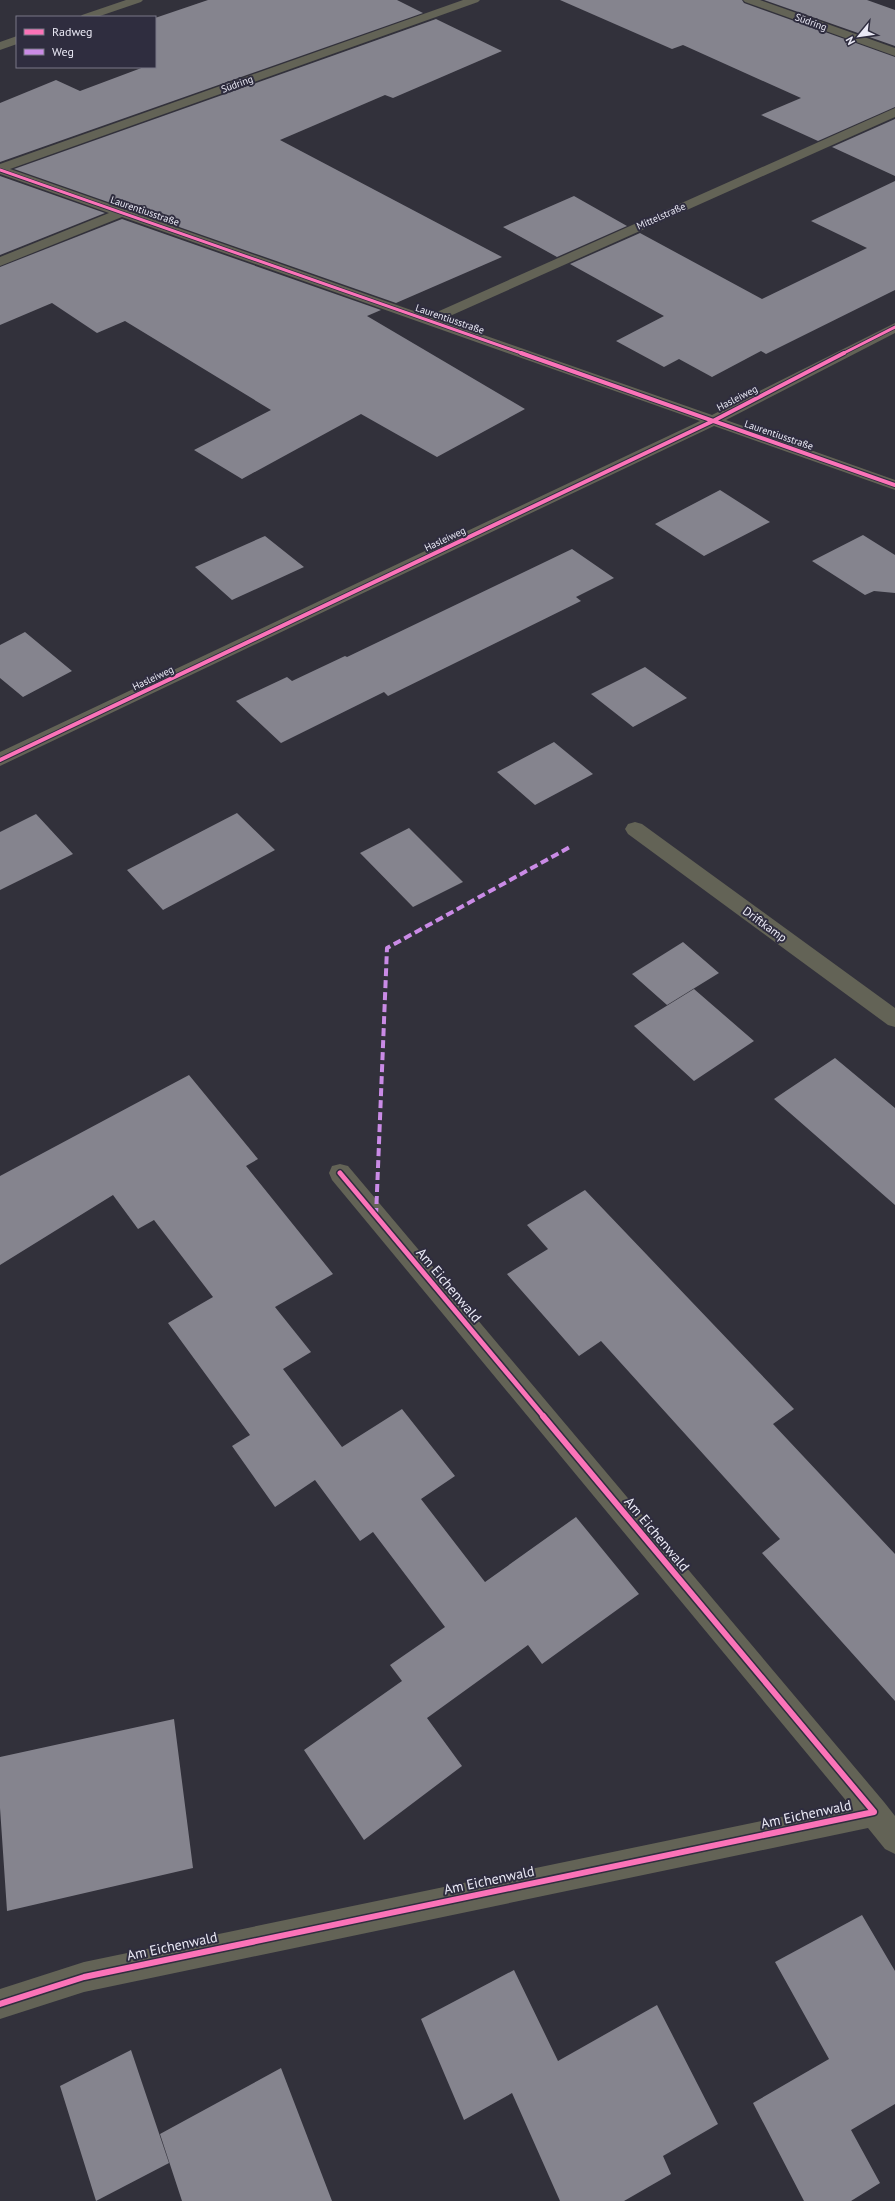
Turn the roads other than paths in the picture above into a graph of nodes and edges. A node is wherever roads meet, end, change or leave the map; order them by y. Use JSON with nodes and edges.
{"nodes":[{"id":1,"x":137,"y":0,"type":"edge"},
{"id":2,"x":474,"y":0,"type":"edge"},
{"id":3,"x":749,"y":0,"type":"edge"},
{"id":4,"x":89,"y":16,"type":"edge"},
{"id":5,"x":16,"y":40,"type":"edge"},
{"id":6,"x":0,"y":46,"type":"edge"},
{"id":7,"x":895,"y":52,"type":"edge"},
{"id":8,"x":895,"y":112,"type":"edge"},
{"id":9,"x":0,"y":169,"type":"edge"},
{"id":10,"x":122,"y":213,"type":"junction"},
{"id":11,"x":0,"y":262,"type":"edge"},
{"id":12,"x":428,"y":321,"type":"junction"},
{"id":13,"x":895,"y":327,"type":"edge"},
{"id":14,"x":713,"y":421,"type":"junction"},
{"id":15,"x":895,"y":485,"type":"edge"},
{"id":16,"x":4,"y":752,"type":"edge"},
{"id":17,"x":635,"y":829,"type":"dead end"},
{"id":18,"x":895,"y":1019,"type":"edge"},
{"id":19,"x":340,"y":1173,"type":"dead end"},
{"id":20,"x":874,"y":1812,"type":"junction"},
{"id":21,"x":895,"y":1838,"type":"edge"},
{"id":22,"x":0,"y":2004,"type":"edge"}],
"edges":[{"from":1,"to":4,"type":"street"},
{"from":2,"to":9,"type":"street","name":"Südring"},
{"from":3,"to":7,"type":"street","name":"Südring"},
{"from":5,"to":6,"type":"street"},
{"from":8,"to":12,"type":"street","name":"Mittelstraße"},
{"from":9,"to":10,"type":"street","name":"Laurentiusstraße"},
{"from":10,"to":11,"type":"street"},
{"from":10,"to":12,"type":"street","name":"Laurentiusstraße"},
{"from":12,"to":14,"type":"street","name":"Laurentiusstraße"},
{"from":13,"to":14,"type":"street","name":"Hasleiweg"},
{"from":14,"to":15,"type":"street","name":"Laurentiusstraße"},
{"from":14,"to":16,"type":"street","name":"Hasleiweg"},
{"from":17,"to":18,"type":"street","name":"Driftkamp"},
{"from":19,"to":20,"type":"street","name":"Am Eichenwald"},
{"from":20,"to":21,"type":"street"},
{"from":20,"to":22,"type":"street","name":"Am Eichenwald"}]}
